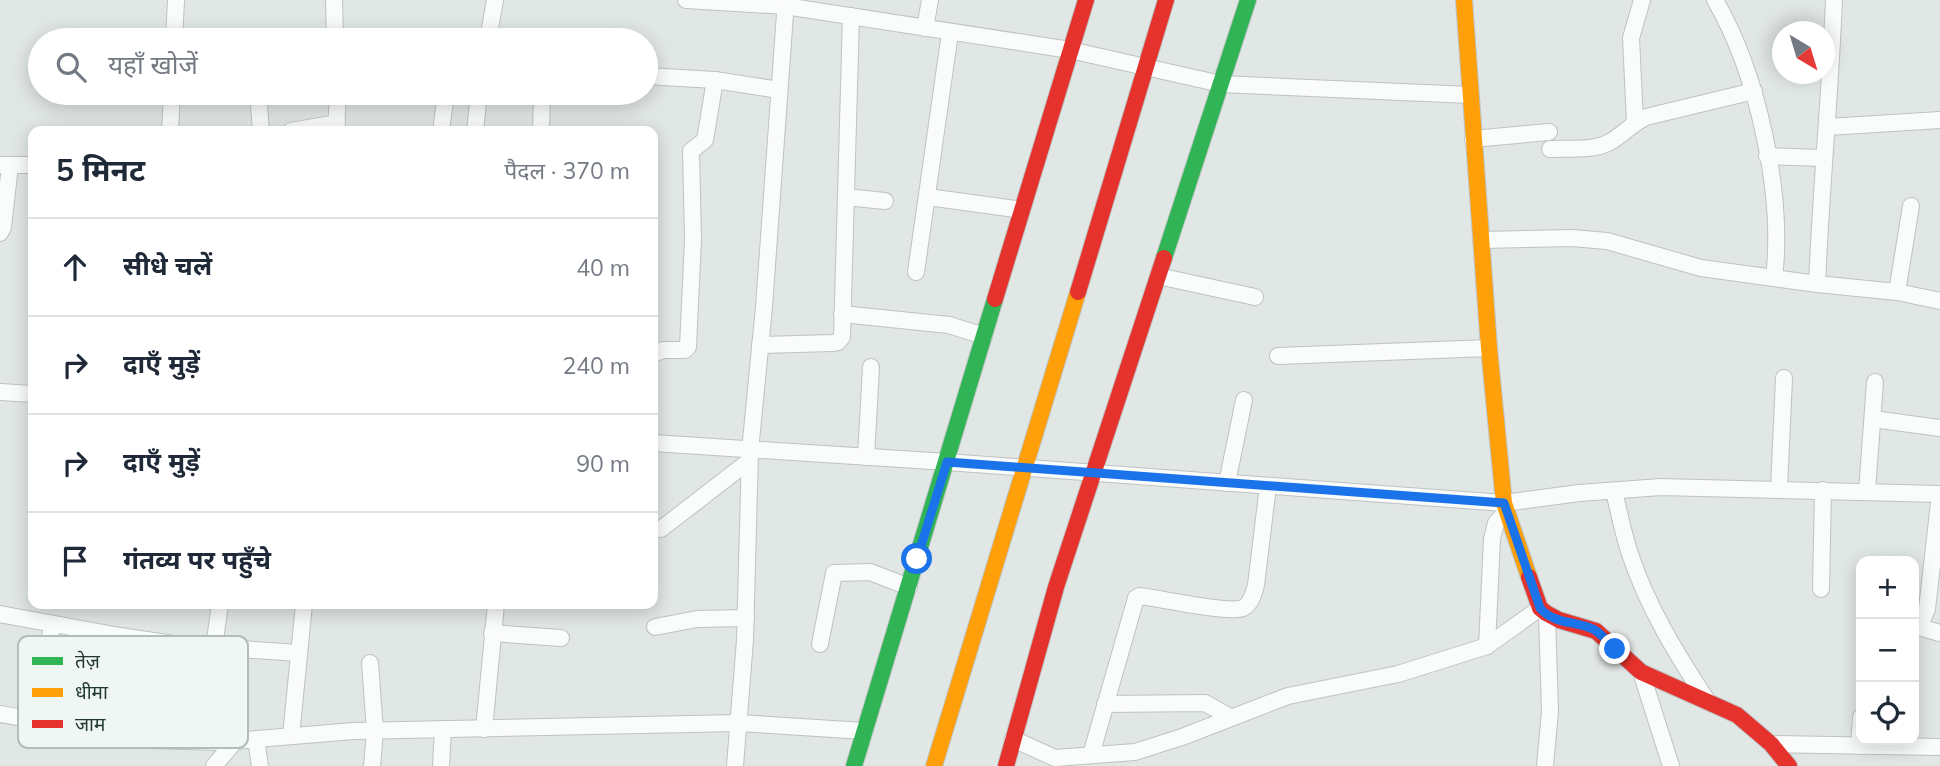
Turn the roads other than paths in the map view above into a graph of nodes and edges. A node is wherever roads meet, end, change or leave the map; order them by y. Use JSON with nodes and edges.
{"nodes":[{"id":1,"x":176,"y":0,"type":"edge"},
{"id":2,"x":334,"y":0,"type":"edge"},
{"id":3,"x":495,"y":0,"type":"edge"},
{"id":4,"x":686,"y":0,"type":"edge"},
{"id":5,"x":930,"y":0,"type":"edge"},
{"id":6,"x":1086,"y":0,"type":"edge"},
{"id":7,"x":1166,"y":0,"type":"edge"},
{"id":8,"x":1248,"y":0,"type":"edge"},
{"id":9,"x":1464,"y":0,"type":"edge"},
{"id":10,"x":1642,"y":0,"type":"edge"},
{"id":11,"x":1715,"y":0,"type":"edge"},
{"id":12,"x":1834,"y":0,"type":"edge"},
{"id":13,"x":708,"y":1,"type":"edge"},
{"id":14,"x":785,"y":3,"type":"edge"},
{"id":15,"x":851,"y":16,"type":"junction"},
{"id":16,"x":175,"y":28,"type":"edge"},
{"id":17,"x":335,"y":28,"type":"edge"},
{"id":18,"x":490,"y":28,"type":"edge"},
{"id":19,"x":925,"y":28,"type":"junction"},
{"id":20,"x":950,"y":33,"type":"junction"},
{"id":21,"x":1070,"y":50,"type":"junction"},
{"id":22,"x":1145,"y":67,"type":"junction"},
{"id":23,"x":658,"y":77,"type":"edge"},
{"id":24,"x":715,"y":80,"type":"junction"},
{"id":25,"x":1221,"y":84,"type":"junction"},
{"id":26,"x":779,"y":89,"type":"junction"},
{"id":27,"x":1754,"y":91,"type":"junction"},
{"id":28,"x":1470,"y":95,"type":"junction"},
{"id":29,"x":171,"y":105,"type":"edge"},
{"id":30,"x":259,"y":105,"type":"edge"},
{"id":31,"x":338,"y":105,"type":"edge"},
{"id":32,"x":444,"y":105,"type":"edge"},
{"id":33,"x":478,"y":105,"type":"edge"},
{"id":34,"x":542,"y":105,"type":"edge"},
{"id":35,"x":1940,"y":120,"type":"edge"},
{"id":36,"x":1635,"y":122,"type":"junction"},
{"id":37,"x":170,"y":126,"type":"edge"},
{"id":38,"x":261,"y":126,"type":"edge"},
{"id":39,"x":337,"y":126,"type":"edge"},
{"id":40,"x":442,"y":126,"type":"edge"},
{"id":41,"x":476,"y":126,"type":"edge"},
{"id":42,"x":541,"y":126,"type":"edge"},
{"id":43,"x":1828,"y":127,"type":"junction"},
{"id":44,"x":1549,"y":132,"type":"dead end"},
{"id":45,"x":1473,"y":139,"type":"junction"},
{"id":46,"x":1550,"y":149,"type":"dead end"},
{"id":47,"x":1767,"y":156,"type":"junction"},
{"id":48,"x":1823,"y":158,"type":"junction"},
{"id":49,"x":28,"y":165,"type":"edge"},
{"id":50,"x":5,"y":166,"type":"edge"},
{"id":51,"x":846,"y":197,"type":"junction"},
{"id":52,"x":928,"y":197,"type":"junction"},
{"id":53,"x":885,"y":201,"type":"dead end"},
{"id":54,"x":1911,"y":206,"type":"dead end"},
{"id":55,"x":1021,"y":210,"type":"junction"},
{"id":56,"x":0,"y":233,"type":"edge"},
{"id":57,"x":1481,"y":240,"type":"junction"},
{"id":58,"x":916,"y":272,"type":"dead end"},
{"id":59,"x":1158,"y":276,"type":"junction"},
{"id":60,"x":1773,"y":278,"type":"junction"},
{"id":61,"x":1817,"y":284,"type":"junction"},
{"id":62,"x":1897,"y":292,"type":"junction"},
{"id":63,"x":1255,"y":297,"type":"dead end"},
{"id":64,"x":1940,"y":301,"type":"edge"},
{"id":65,"x":842,"y":314,"type":"junction"},
{"id":66,"x":984,"y":336,"type":"junction"},
{"id":67,"x":760,"y":345,"type":"junction"},
{"id":68,"x":1489,"y":348,"type":"junction"},
{"id":69,"x":658,"y":352,"type":"edge"},
{"id":70,"x":1278,"y":356,"type":"dead end"},
{"id":71,"x":870,"y":367,"type":"dead end"},
{"id":72,"x":1784,"y":378,"type":"dead end"},
{"id":73,"x":1875,"y":382,"type":"dead end"},
{"id":74,"x":0,"y":392,"type":"edge"},
{"id":75,"x":28,"y":394,"type":"edge"},
{"id":76,"x":1244,"y":400,"type":"dead end"},
{"id":77,"x":1873,"y":419,"type":"junction"},
{"id":78,"x":1940,"y":428,"type":"edge"},
{"id":79,"x":658,"y":444,"type":"edge"},
{"id":80,"x":749,"y":456,"type":"junction"},
{"id":81,"x":866,"y":457,"type":"junction"},
{"id":82,"x":947,"y":462,"type":"junction"},
{"id":83,"x":1024,"y":469,"type":"junction"},
{"id":84,"x":1093,"y":474,"type":"junction"},
{"id":85,"x":1227,"y":483,"type":"junction"},
{"id":86,"x":1268,"y":486,"type":"junction"},
{"id":87,"x":1779,"y":489,"type":"junction"},
{"id":88,"x":1823,"y":490,"type":"junction"},
{"id":89,"x":1614,"y":491,"type":"junction"},
{"id":90,"x":1867,"y":491,"type":"junction"},
{"id":91,"x":1940,"y":494,"type":"edge"},
{"id":92,"x":1505,"y":508,"type":"junction"},
{"id":93,"x":661,"y":529,"type":"dead end"},
{"id":94,"x":909,"y":587,"type":"junction"},
{"id":95,"x":1821,"y":589,"type":"dead end"},
{"id":96,"x":1936,"y":589,"type":"edge"},
{"id":97,"x":219,"y":609,"type":"edge"},
{"id":98,"x":303,"y":609,"type":"edge"},
{"id":99,"x":495,"y":609,"type":"edge"},
{"id":100,"x":1543,"y":612,"type":"junction"},
{"id":101,"x":0,"y":614,"type":"edge"},
{"id":102,"x":746,"y":618,"type":"junction"},
{"id":103,"x":1919,"y":623,"type":"edge"},
{"id":104,"x":52,"y":624,"type":"junction"},
{"id":105,"x":655,"y":627,"type":"dead end"},
{"id":106,"x":1919,"y":627,"type":"edge"},
{"id":107,"x":492,"y":633,"type":"junction"},
{"id":108,"x":1940,"y":633,"type":"edge"},
{"id":109,"x":50,"y":636,"type":"edge"},
{"id":110,"x":121,"y":636,"type":"edge"},
{"id":111,"x":216,"y":636,"type":"edge"},
{"id":112,"x":561,"y":638,"type":"dead end"},
{"id":113,"x":820,"y":644,"type":"dead end"},
{"id":114,"x":1487,"y":646,"type":"junction"},
{"id":115,"x":248,"y":649,"type":"edge"},
{"id":116,"x":299,"y":653,"type":"junction"},
{"id":117,"x":370,"y":663,"type":"dead end"},
{"id":118,"x":1641,"y":673,"type":"junction"},
{"id":119,"x":1708,"y":702,"type":"junction"},
{"id":120,"x":1105,"y":704,"type":"junction"},
{"id":121,"x":0,"y":715,"type":"edge"},
{"id":122,"x":18,"y":717,"type":"edge"},
{"id":123,"x":1230,"y":717,"type":"junction"},
{"id":124,"x":739,"y":723,"type":"junction"},
{"id":125,"x":443,"y":729,"type":"junction"},
{"id":126,"x":484,"y":729,"type":"junction"},
{"id":127,"x":375,"y":731,"type":"junction"},
{"id":128,"x":864,"y":731,"type":"junction"},
{"id":129,"x":291,"y":736,"type":"junction"},
{"id":130,"x":256,"y":739,"type":"junction"},
{"id":131,"x":1013,"y":739,"type":"junction"},
{"id":132,"x":248,"y":740,"type":"edge"},
{"id":133,"x":1771,"y":744,"type":"junction"},
{"id":134,"x":1859,"y":746,"type":"joint"},
{"id":135,"x":1940,"y":747,"type":"edge"},
{"id":136,"x":229,"y":748,"type":"edge"},
{"id":137,"x":1091,"y":755,"type":"junction"},
{"id":138,"x":1058,"y":762,"type":"edge"},
{"id":139,"x":214,"y":766,"type":"edge"},
{"id":140,"x":260,"y":766,"type":"edge"},
{"id":141,"x":372,"y":766,"type":"edge"},
{"id":142,"x":441,"y":766,"type":"edge"},
{"id":143,"x":735,"y":766,"type":"edge"},
{"id":144,"x":854,"y":766,"type":"edge"},
{"id":145,"x":934,"y":766,"type":"edge"},
{"id":146,"x":1006,"y":766,"type":"edge"},
{"id":147,"x":1545,"y":766,"type":"edge"},
{"id":148,"x":1671,"y":766,"type":"edge"},
{"id":149,"x":1788,"y":766,"type":"edge"}],
"edges":[{"from":1,"to":16,"type":"street"},
{"from":2,"to":17,"type":"street"},
{"from":3,"to":18,"type":"street"},
{"from":4,"to":13,"type":"street"},
{"from":5,"to":19,"type":"street"},
{"from":6,"to":21,"type":"street"},
{"from":7,"to":22,"type":"street"},
{"from":8,"to":25,"type":"street"},
{"from":9,"to":28,"type":"street"},
{"from":10,"to":36,"type":"street"},
{"from":11,"to":27,"type":"street"},
{"from":12,"to":43,"type":"street"},
{"from":13,"to":14,"type":"street"},
{"from":14,"to":15,"type":"street"},
{"from":14,"to":26,"type":"street"},
{"from":15,"to":19,"type":"street"},
{"from":15,"to":51,"type":"street"},
{"from":19,"to":20,"type":"street"},
{"from":20,"to":21,"type":"street"},
{"from":20,"to":52,"type":"street"},
{"from":21,"to":22,"type":"street"},
{"from":21,"to":55,"type":"street"},
{"from":22,"to":25,"type":"street"},
{"from":22,"to":83,"type":"street"},
{"from":23,"to":24,"type":"street"},
{"from":24,"to":26,"type":"street"},
{"from":24,"to":69,"type":"street"},
{"from":25,"to":28,"type":"street"},
{"from":25,"to":59,"type":"street"},
{"from":26,"to":67,"type":"street"},
{"from":27,"to":36,"type":"street"},
{"from":27,"to":47,"type":"street"},
{"from":28,"to":45,"type":"street"},
{"from":29,"to":37,"type":"street"},
{"from":30,"to":38,"type":"street"},
{"from":31,"to":39,"type":"street"},
{"from":32,"to":40,"type":"street"},
{"from":33,"to":41,"type":"street"},
{"from":34,"to":42,"type":"street"},
{"from":35,"to":43,"type":"street"},
{"from":36,"to":46,"type":"street"},
{"from":43,"to":48,"type":"street"},
{"from":44,"to":45,"type":"street"},
{"from":45,"to":57,"type":"street"},
{"from":47,"to":48,"type":"street"},
{"from":47,"to":60,"type":"street"},
{"from":48,"to":61,"type":"street"},
{"from":49,"to":50,"type":"street"},
{"from":50,"to":56,"type":"street"},
{"from":51,"to":53,"type":"street"},
{"from":51,"to":65,"type":"street"},
{"from":52,"to":55,"type":"street"},
{"from":52,"to":58,"type":"street"},
{"from":54,"to":62,"type":"street"},
{"from":55,"to":66,"type":"street"},
{"from":57,"to":60,"type":"street"},
{"from":57,"to":68,"type":"street"},
{"from":59,"to":63,"type":"street"},
{"from":59,"to":84,"type":"street"},
{"from":60,"to":61,"type":"street"},
{"from":61,"to":62,"type":"street"},
{"from":62,"to":64,"type":"street"},
{"from":65,"to":66,"type":"street"},
{"from":65,"to":67,"type":"street"},
{"from":66,"to":82,"type":"street"},
{"from":67,"to":80,"type":"street"},
{"from":68,"to":70,"type":"street"},
{"from":68,"to":92,"type":"street"},
{"from":71,"to":81,"type":"street"},
{"from":72,"to":87,"type":"street"},
{"from":73,"to":77,"type":"street"},
{"from":74,"to":75,"type":"street"},
{"from":76,"to":85,"type":"street"},
{"from":77,"to":78,"type":"street"},
{"from":77,"to":90,"type":"street"},
{"from":79,"to":80,"type":"street"},
{"from":80,"to":81,"type":"street"},
{"from":80,"to":93,"type":"street"},
{"from":80,"to":102,"type":"street"},
{"from":81,"to":82,"type":"street"},
{"from":82,"to":83,"type":"street"},
{"from":82,"to":94,"type":"street"},
{"from":83,"to":84,"type":"street"},
{"from":83,"to":145,"type":"street"},
{"from":84,"to":85,"type":"street"},
{"from":84,"to":131,"type":"street"},
{"from":85,"to":86,"type":"street"},
{"from":86,"to":92,"type":"street"},
{"from":86,"to":120,"type":"street"},
{"from":87,"to":88,"type":"street"},
{"from":87,"to":89,"type":"street"},
{"from":88,"to":90,"type":"street"},
{"from":88,"to":95,"type":"street"},
{"from":89,"to":92,"type":"street"},
{"from":89,"to":119,"type":"street"},
{"from":90,"to":91,"type":"street"},
{"from":91,"to":96,"type":"street"},
{"from":92,"to":100,"type":"street"},
{"from":92,"to":114,"type":"street"},
{"from":94,"to":113,"type":"street"},
{"from":94,"to":128,"type":"street"},
{"from":96,"to":103,"type":"street"},
{"from":97,"to":111,"type":"street"},
{"from":98,"to":116,"type":"street"},
{"from":99,"to":107,"type":"street"},
{"from":100,"to":114,"type":"street"},
{"from":100,"to":118,"type":"street"},
{"from":100,"to":147,"type":"street"},
{"from":101,"to":104,"type":"street"},
{"from":102,"to":105,"type":"street"},
{"from":102,"to":124,"type":"street"},
{"from":104,"to":109,"type":"street"},
{"from":104,"to":110,"type":"street"},
{"from":106,"to":108,"type":"street"},
{"from":107,"to":112,"type":"street"},
{"from":107,"to":126,"type":"street"},
{"from":114,"to":123,"type":"street"},
{"from":115,"to":116,"type":"street"},
{"from":116,"to":129,"type":"street"},
{"from":117,"to":127,"type":"street"},
{"from":118,"to":119,"type":"street"},
{"from":118,"to":148,"type":"street"},
{"from":119,"to":133,"type":"street"},
{"from":120,"to":123,"type":"street"},
{"from":120,"to":137,"type":"street"},
{"from":121,"to":122,"type":"street"},
{"from":123,"to":137,"type":"street"},
{"from":124,"to":126,"type":"street"},
{"from":124,"to":128,"type":"street"},
{"from":124,"to":143,"type":"street"},
{"from":125,"to":126,"type":"street"},
{"from":125,"to":127,"type":"street"},
{"from":125,"to":142,"type":"street"},
{"from":127,"to":129,"type":"street"},
{"from":127,"to":141,"type":"street"},
{"from":128,"to":144,"type":"street"},
{"from":129,"to":130,"type":"street"},
{"from":130,"to":132,"type":"street"},
{"from":130,"to":140,"type":"street"},
{"from":131,"to":138,"type":"street"},
{"from":131,"to":146,"type":"street"},
{"from":133,"to":134,"type":"street"},
{"from":133,"to":149,"type":"street"},
{"from":134,"to":135,"type":"street"},
{"from":136,"to":139,"type":"street"},
{"from":137,"to":138,"type":"street"}]}
